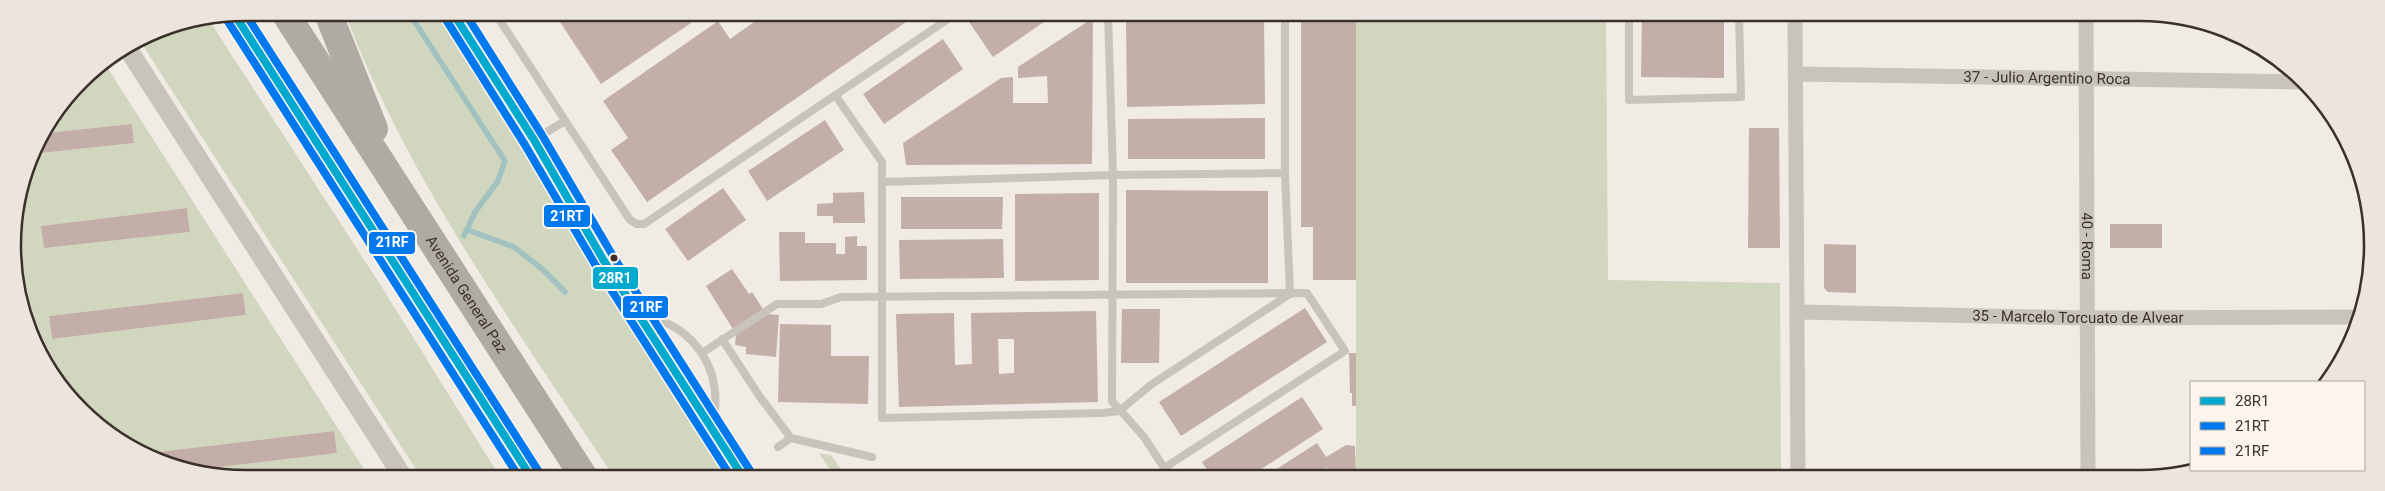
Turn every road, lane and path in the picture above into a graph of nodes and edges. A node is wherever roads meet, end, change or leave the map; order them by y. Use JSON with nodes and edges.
{"nodes":[{"id":1,"x":240,"y":21,"type":"edge"},
{"id":2,"x":291,"y":21,"type":"edge"},
{"id":3,"x":331,"y":21,"type":"edge"},
{"id":4,"x":458,"y":21,"type":"edge"},
{"id":5,"x":500,"y":21,"type":"edge"},
{"id":6,"x":945,"y":21,"type":"edge"},
{"id":7,"x":1108,"y":21,"type":"edge"},
{"id":8,"x":1284,"y":21,"type":"edge"},
{"id":9,"x":1629,"y":21,"type":"edge"},
{"id":10,"x":1739,"y":21,"type":"edge"},
{"id":11,"x":1795,"y":21,"type":"edge"},
{"id":12,"x":2086,"y":21,"type":"edge"},
{"id":13,"x":130,"y":53,"type":"edge"},
{"id":14,"x":1795,"y":74,"type":"junction"},
{"id":15,"x":2088,"y":80,"type":"junction"},
{"id":16,"x":2292,"y":82,"type":"edge"},
{"id":17,"x":835,"y":96,"type":"junction"},
{"id":18,"x":565,"y":121,"type":"junction"},
{"id":19,"x":534,"y":140,"type":"junction"},
{"id":20,"x":1285,"y":173,"type":"junction"},
{"id":21,"x":1113,"y":175,"type":"junction"},
{"id":22,"x":882,"y":182,"type":"junction"},
{"id":23,"x":399,"y":190,"type":"junction"},
{"id":24,"x":1290,"y":294,"type":"junction"},
{"id":25,"x":882,"y":296,"type":"junction"},
{"id":26,"x":1113,"y":296,"type":"junction"},
{"id":27,"x":1798,"y":312,"type":"junction"},
{"id":28,"x":638,"y":314,"type":"junction"},
{"id":29,"x":2352,"y":317,"type":"edge"},
{"id":30,"x":2088,"y":318,"type":"junction"},
{"id":31,"x":722,"y":339,"type":"junction"},
{"id":32,"x":702,"y":352,"type":"junction"},
{"id":33,"x":1119,"y":410,"type":"junction"},
{"id":34,"x":712,"y":428,"type":"junction"},
{"id":35,"x":791,"y":438,"type":"junction"},
{"id":36,"x":778,"y":447,"type":"dead end"},
{"id":37,"x":872,"y":457,"type":"dead end"},
{"id":38,"x":1164,"y":468,"type":"joint"},
{"id":39,"x":399,"y":470,"type":"edge"},
{"id":40,"x":527,"y":470,"type":"edge"},
{"id":41,"x":579,"y":470,"type":"edge"},
{"id":42,"x":739,"y":470,"type":"edge"},
{"id":43,"x":1798,"y":470,"type":"edge"},
{"id":44,"x":2088,"y":470,"type":"edge"}],
"edges":[{"from":1,"to":40,"type":"highway"},
{"from":2,"to":23,"type":"highway","name":"Avenida General Paz"},
{"from":3,"to":23,"type":"highway"},
{"from":4,"to":19,"type":"street"},
{"from":5,"to":18,"type":"lane"},
{"from":6,"to":17,"type":"lane"},
{"from":7,"to":21,"type":"lane"},
{"from":8,"to":20,"type":"lane"},
{"from":9,"to":10,"type":"lane"},
{"from":11,"to":14,"type":"street"},
{"from":12,"to":15,"type":"street","name":"40 - Roma"},
{"from":13,"to":39,"type":"street"},
{"from":14,"to":15,"type":"street","name":"37 - Julio Argentino Roca"},
{"from":14,"to":27,"type":"street"},
{"from":15,"to":16,"type":"street","name":"37 - Julio Argentino Roca"},
{"from":15,"to":30,"type":"street","name":"40 - Roma"},
{"from":17,"to":18,"type":"lane"},
{"from":17,"to":22,"type":"lane"},
{"from":18,"to":19,"type":"lane"},
{"from":19,"to":28,"type":"street"},
{"from":20,"to":21,"type":"lane"},
{"from":20,"to":24,"type":"lane"},
{"from":21,"to":22,"type":"lane"},
{"from":21,"to":26,"type":"lane"},
{"from":22,"to":25,"type":"lane"},
{"from":23,"to":41,"type":"highway","name":"Avenida General Paz"},
{"from":24,"to":26,"type":"lane"},
{"from":24,"to":33,"type":"lane"},
{"from":24,"to":38,"type":"lane"},
{"from":25,"to":26,"type":"lane"},
{"from":25,"to":31,"type":"lane"},
{"from":25,"to":33,"type":"lane"},
{"from":26,"to":33,"type":"lane"},
{"from":27,"to":30,"type":"street","name":"35 - Marcelo Torcuato de Alvear"},
{"from":27,"to":43,"type":"street"},
{"from":28,"to":32,"type":"lane"},
{"from":28,"to":34,"type":"street"},
{"from":29,"to":30,"type":"street","name":"35 - Marcelo Torcuato de Alvear"},
{"from":30,"to":44,"type":"street","name":"40 - Roma"},
{"from":31,"to":32,"type":"lane"},
{"from":31,"to":35,"type":"lane"},
{"from":32,"to":34,"type":"lane"},
{"from":33,"to":38,"type":"lane"},
{"from":34,"to":42,"type":"street"},
{"from":35,"to":36,"type":"lane"},
{"from":35,"to":37,"type":"lane"}]}
